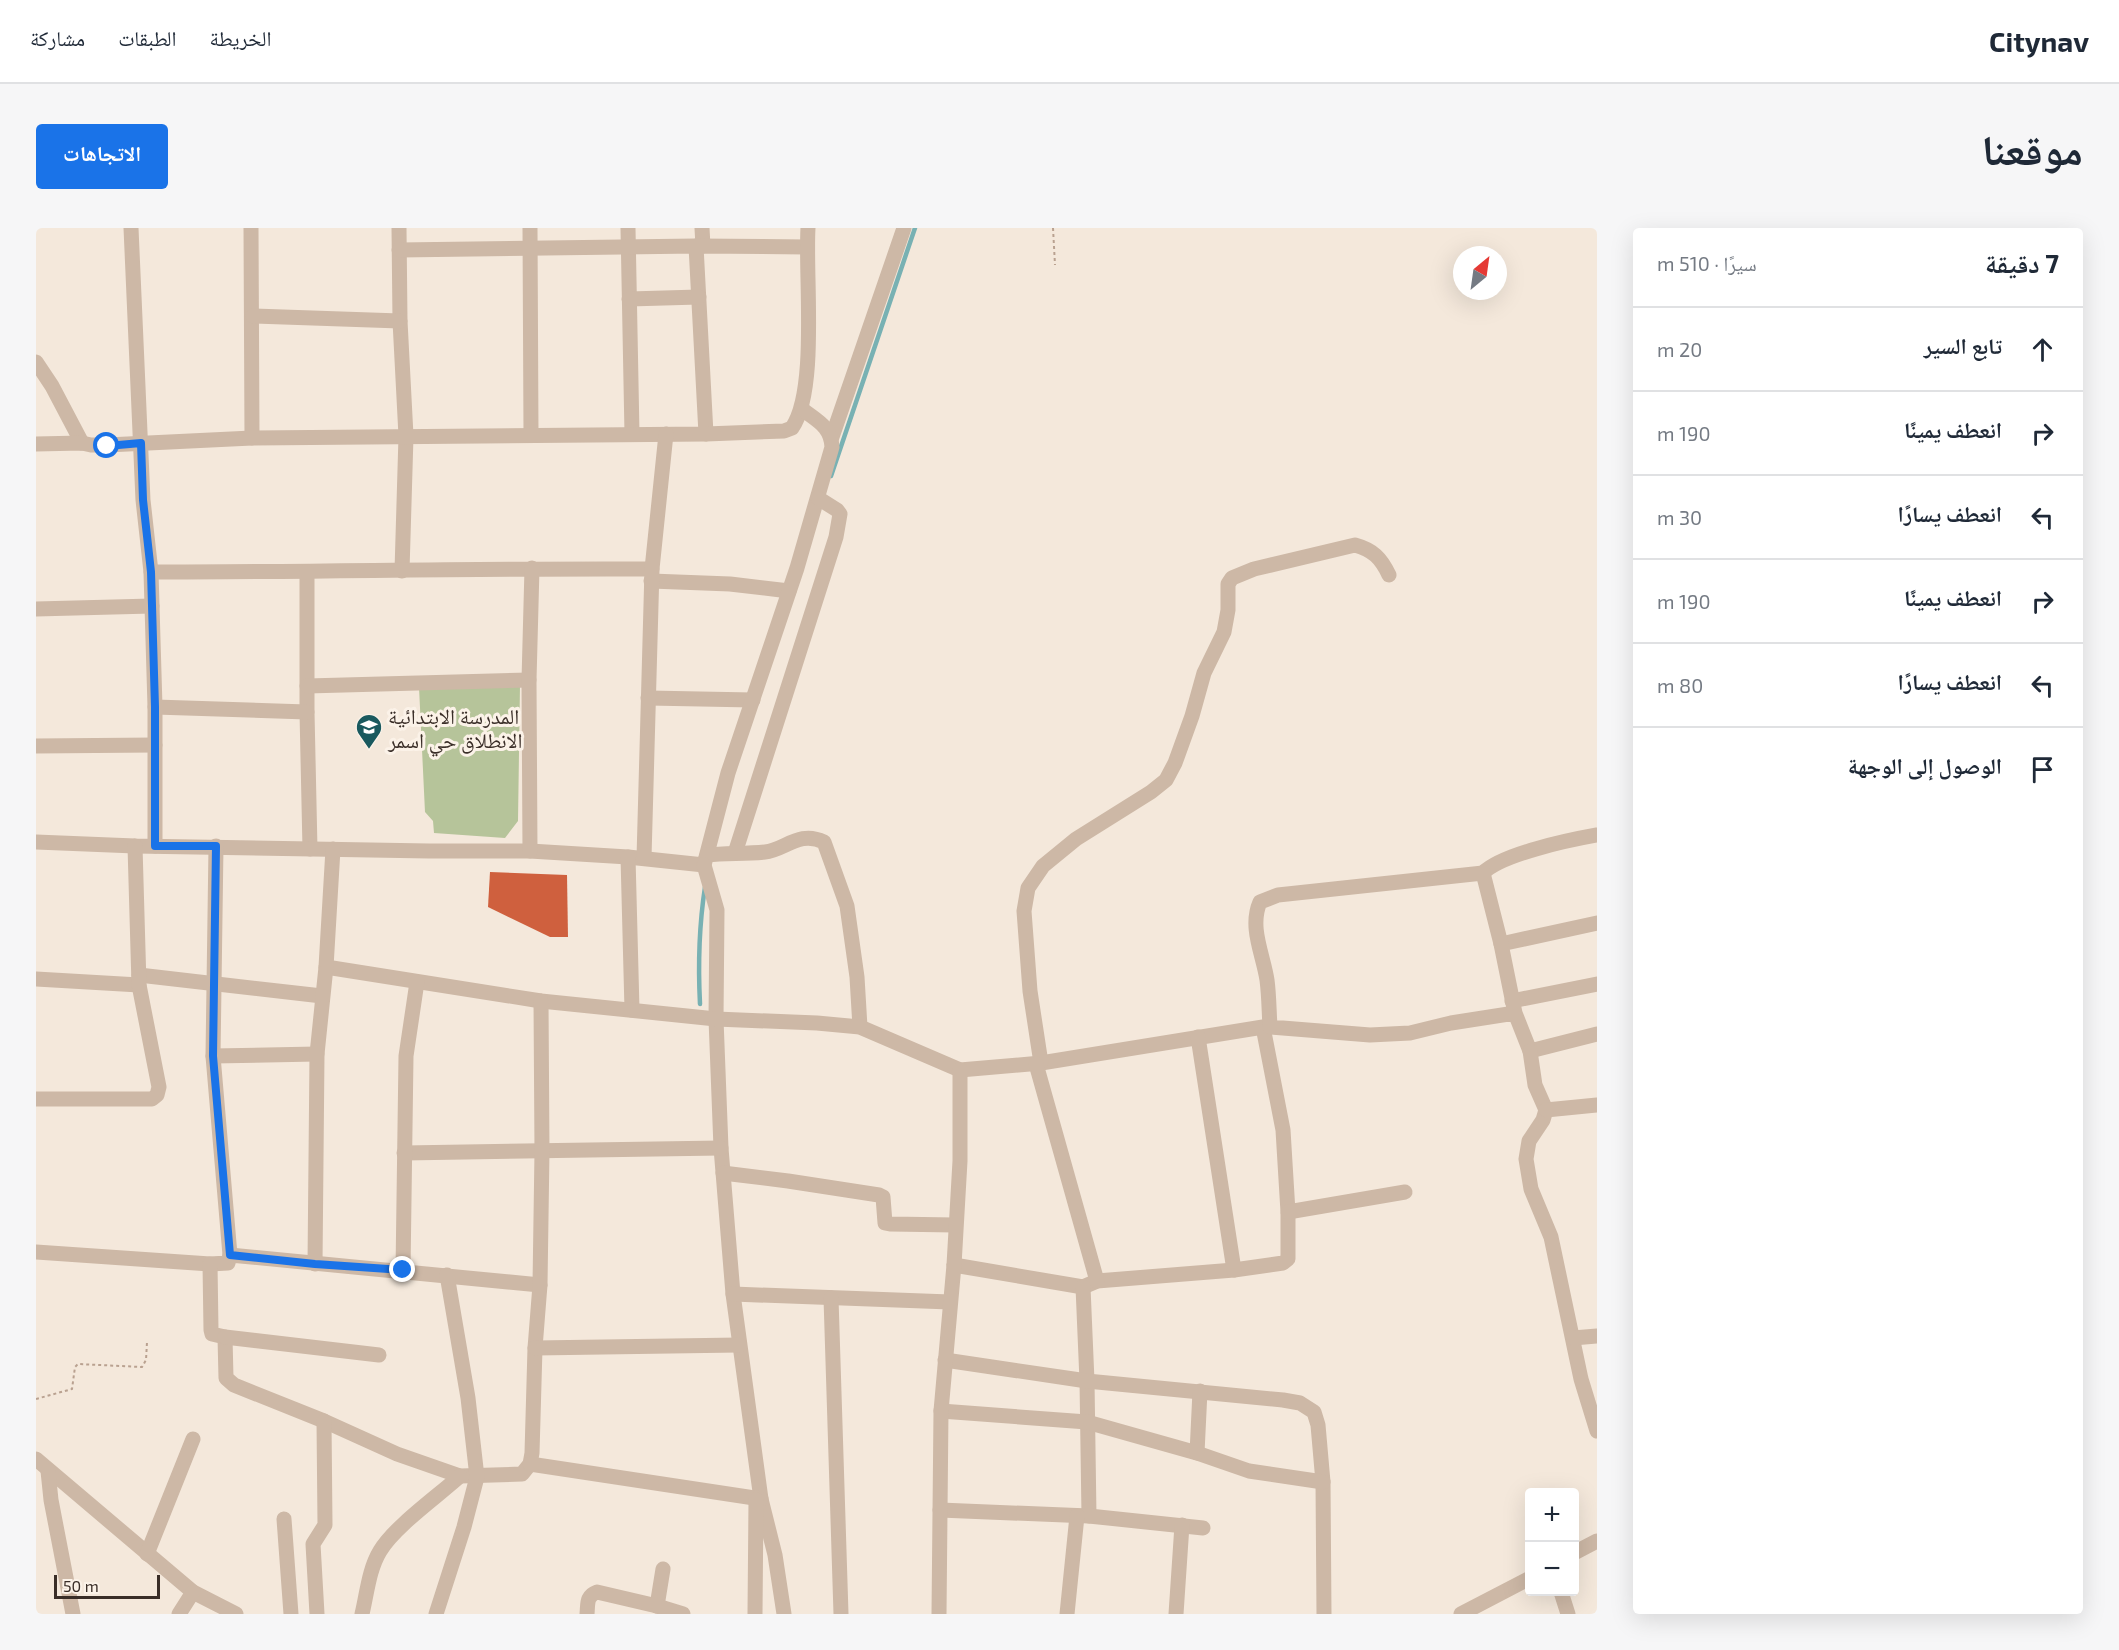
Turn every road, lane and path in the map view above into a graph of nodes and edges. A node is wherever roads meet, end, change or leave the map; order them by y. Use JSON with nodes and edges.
{"nodes":[{"id":1,"x":131,"y":228,"type":"edge"},
{"id":2,"x":251,"y":228,"type":"edge"},
{"id":3,"x":399,"y":228,"type":"edge"},
{"id":4,"x":530,"y":228,"type":"edge"},
{"id":5,"x":628,"y":228,"type":"edge"},
{"id":6,"x":702,"y":228,"type":"edge"},
{"id":7,"x":808,"y":228,"type":"edge"},
{"id":8,"x":904,"y":228,"type":"edge"},
{"id":9,"x":1053,"y":228,"type":"edge"},
{"id":10,"x":628,"y":246,"type":"junction"},
{"id":11,"x":699,"y":246,"type":"junction"},
{"id":12,"x":807,"y":247,"type":"junction"},
{"id":13,"x":530,"y":249,"type":"junction"},
{"id":14,"x":399,"y":250,"type":"junction"},
{"id":15,"x":1055,"y":265,"type":"dead end"},
{"id":16,"x":699,"y":297,"type":"junction"},
{"id":17,"x":629,"y":299,"type":"junction"},
{"id":18,"x":253,"y":316,"type":"junction"},
{"id":19,"x":400,"y":321,"type":"junction"},
{"id":20,"x":36,"y":362,"type":"edge"},
{"id":21,"x":802,"y":409,"type":"junction"},
{"id":22,"x":531,"y":434,"type":"junction"},
{"id":23,"x":666,"y":434,"type":"junction"},
{"id":24,"x":706,"y":434,"type":"junction"},
{"id":25,"x":632,"y":435,"type":"junction"},
{"id":26,"x":406,"y":436,"type":"junction"},
{"id":27,"x":831,"y":436,"type":"junction"},
{"id":28,"x":252,"y":438,"type":"junction"},
{"id":29,"x":82,"y":443,"type":"junction"},
{"id":30,"x":141,"y":443,"type":"junction"},
{"id":31,"x":36,"y":444,"type":"edge"},
{"id":32,"x":818,"y":498,"type":"junction"},
{"id":33,"x":532,"y":568,"type":"junction"},
{"id":34,"x":402,"y":571,"type":"junction"},
{"id":35,"x":151,"y":572,"type":"junction"},
{"id":36,"x":307,"y":572,"type":"junction"},
{"id":37,"x":652,"y":575,"type":"junction"},
{"id":38,"x":1389,"y":575,"type":"dead end"},
{"id":39,"x":789,"y":591,"type":"junction"},
{"id":40,"x":152,"y":606,"type":"junction"},
{"id":41,"x":36,"y":609,"type":"edge"},
{"id":42,"x":529,"y":680,"type":"junction"},
{"id":43,"x":307,"y":686,"type":"junction"},
{"id":44,"x":648,"y":698,"type":"junction"},
{"id":45,"x":753,"y":700,"type":"junction"},
{"id":46,"x":155,"y":707,"type":"junction"},
{"id":47,"x":307,"y":712,"type":"junction"},
{"id":48,"x":155,"y":745,"type":"junction"},
{"id":49,"x":36,"y":746,"type":"edge"},
{"id":50,"x":1597,"y":836,"type":"edge"},
{"id":51,"x":36,"y":837,"type":"edge"},
{"id":52,"x":135,"y":846,"type":"junction"},
{"id":53,"x":155,"y":846,"type":"junction"},
{"id":54,"x":216,"y":846,"type":"junction"},
{"id":55,"x":310,"y":849,"type":"junction"},
{"id":56,"x":333,"y":849,"type":"junction"},
{"id":57,"x":530,"y":851,"type":"junction"},
{"id":58,"x":735,"y":853,"type":"junction"},
{"id":59,"x":636,"y":857,"type":"junction"},
{"id":60,"x":705,"y":860,"type":"junction"},
{"id":61,"x":1483,"y":873,"type":"junction"},
{"id":62,"x":1597,"y":923,"type":"edge"},
{"id":63,"x":1501,"y":944,"type":"junction"},
{"id":64,"x":326,"y":967,"type":"junction"},
{"id":65,"x":36,"y":979,"type":"edge"},
{"id":66,"x":139,"y":980,"type":"junction"},
{"id":67,"x":417,"y":982,"type":"junction"},
{"id":68,"x":213,"y":984,"type":"junction"},
{"id":69,"x":1597,"y":984,"type":"edge"},
{"id":70,"x":322,"y":996,"type":"junction"},
{"id":71,"x":541,"y":1001,"type":"junction"},
{"id":72,"x":1513,"y":1007,"type":"junction"},
{"id":73,"x":632,"y":1010,"type":"junction"},
{"id":74,"x":716,"y":1019,"type":"junction"},
{"id":75,"x":860,"y":1027,"type":"junction"},
{"id":76,"x":1266,"y":1027,"type":"junction"},
{"id":77,"x":1597,"y":1034,"type":"edge"},
{"id":78,"x":1198,"y":1037,"type":"junction"},
{"id":79,"x":1530,"y":1051,"type":"junction"},
{"id":80,"x":317,"y":1054,"type":"junction"},
{"id":81,"x":213,"y":1056,"type":"junction"},
{"id":82,"x":1039,"y":1063,"type":"junction"},
{"id":83,"x":960,"y":1070,"type":"junction"},
{"id":84,"x":36,"y":1099,"type":"edge"},
{"id":85,"x":1597,"y":1105,"type":"edge"},
{"id":86,"x":1546,"y":1110,"type":"junction"},
{"id":87,"x":721,"y":1148,"type":"junction"},
{"id":88,"x":542,"y":1150,"type":"junction"},
{"id":89,"x":404,"y":1153,"type":"junction"},
{"id":90,"x":723,"y":1173,"type":"junction"},
{"id":91,"x":1405,"y":1192,"type":"dead end"},
{"id":92,"x":1288,"y":1212,"type":"junction"},
{"id":93,"x":956,"y":1225,"type":"junction"},
{"id":94,"x":36,"y":1252,"type":"edge"},
{"id":95,"x":230,"y":1255,"type":"junction"},
{"id":96,"x":210,"y":1264,"type":"junction"},
{"id":97,"x":315,"y":1264,"type":"junction"},
{"id":98,"x":954,"y":1265,"type":"junction"},
{"id":99,"x":403,"y":1270,"type":"junction"},
{"id":100,"x":1234,"y":1270,"type":"junction"},
{"id":101,"x":447,"y":1275,"type":"junction"},
{"id":102,"x":1097,"y":1281,"type":"junction"},
{"id":103,"x":540,"y":1285,"type":"junction"},
{"id":104,"x":1083,"y":1287,"type":"junction"},
{"id":105,"x":733,"y":1294,"type":"junction"},
{"id":106,"x":831,"y":1298,"type":"junction"},
{"id":107,"x":950,"y":1302,"type":"junction"},
{"id":108,"x":1597,"y":1336,"type":"edge"},
{"id":109,"x":225,"y":1337,"type":"junction"},
{"id":110,"x":1573,"y":1338,"type":"junction"},
{"id":111,"x":147,"y":1342,"type":"dead end"},
{"id":112,"x":739,"y":1345,"type":"junction"},
{"id":113,"x":535,"y":1348,"type":"junction"},
{"id":114,"x":380,"y":1354,"type":"dead end"},
{"id":115,"x":945,"y":1360,"type":"junction"},
{"id":116,"x":1087,"y":1381,"type":"junction"},
{"id":117,"x":1200,"y":1392,"type":"junction"},
{"id":118,"x":36,"y":1399,"type":"edge"},
{"id":119,"x":941,"y":1411,"type":"junction"},
{"id":120,"x":324,"y":1421,"type":"junction"},
{"id":121,"x":1088,"y":1422,"type":"junction"},
{"id":122,"x":1597,"y":1431,"type":"edge"},
{"id":123,"x":193,"y":1439,"type":"dead end"},
{"id":124,"x":1197,"y":1453,"type":"junction"},
{"id":125,"x":36,"y":1459,"type":"edge"},
{"id":126,"x":530,"y":1464,"type":"junction"},
{"id":127,"x":48,"y":1471,"type":"junction"},
{"id":128,"x":460,"y":1476,"type":"junction"},
{"id":129,"x":477,"y":1477,"type":"junction"},
{"id":130,"x":1323,"y":1482,"type":"junction"},
{"id":131,"x":759,"y":1499,"type":"junction"},
{"id":132,"x":940,"y":1510,"type":"junction"},
{"id":133,"x":1083,"y":1516,"type":"junction"},
{"id":134,"x":284,"y":1519,"type":"dead end"},
{"id":135,"x":1182,"y":1525,"type":"junction"},
{"id":136,"x":1203,"y":1528,"type":"dead end"},
{"id":137,"x":1597,"y":1541,"type":"edge"},
{"id":138,"x":1579,"y":1551,"type":"edge"},
{"id":139,"x":147,"y":1554,"type":"junction"},
{"id":140,"x":663,"y":1569,"type":"dead end"},
{"id":141,"x":1525,"y":1581,"type":"edge"},
{"id":142,"x":199,"y":1596,"type":"junction"},
{"id":143,"x":1562,"y":1596,"type":"edge"},
{"id":144,"x":657,"y":1606,"type":"junction"},
{"id":145,"x":73,"y":1614,"type":"edge"},
{"id":146,"x":179,"y":1614,"type":"edge"},
{"id":147,"x":197,"y":1614,"type":"edge"},
{"id":148,"x":236,"y":1614,"type":"edge"},
{"id":149,"x":291,"y":1614,"type":"edge"},
{"id":150,"x":317,"y":1614,"type":"edge"},
{"id":151,"x":362,"y":1614,"type":"edge"},
{"id":152,"x":436,"y":1614,"type":"edge"},
{"id":153,"x":587,"y":1614,"type":"edge"},
{"id":154,"x":683,"y":1614,"type":"edge"},
{"id":155,"x":755,"y":1614,"type":"edge"},
{"id":156,"x":784,"y":1614,"type":"edge"},
{"id":157,"x":841,"y":1614,"type":"edge"},
{"id":158,"x":939,"y":1614,"type":"edge"},
{"id":159,"x":1067,"y":1614,"type":"edge"},
{"id":160,"x":1176,"y":1614,"type":"edge"},
{"id":161,"x":1324,"y":1614,"type":"edge"},
{"id":162,"x":1461,"y":1614,"type":"edge"},
{"id":163,"x":1568,"y":1614,"type":"edge"}],
"edges":[{"from":1,"to":30,"type":"street"},
{"from":2,"to":18,"type":"street"},
{"from":3,"to":14,"type":"street"},
{"from":4,"to":13,"type":"street"},
{"from":5,"to":10,"type":"street"},
{"from":6,"to":11,"type":"street"},
{"from":7,"to":12,"type":"street"},
{"from":8,"to":27,"type":"street"},
{"from":9,"to":15,"type":"path"},
{"from":10,"to":11,"type":"street"},
{"from":10,"to":13,"type":"street"},
{"from":10,"to":17,"type":"street"},
{"from":11,"to":12,"type":"street"},
{"from":11,"to":16,"type":"street"},
{"from":12,"to":21,"type":"street"},
{"from":13,"to":14,"type":"street"},
{"from":13,"to":22,"type":"street"},
{"from":14,"to":19,"type":"street"},
{"from":16,"to":17,"type":"street"},
{"from":16,"to":24,"type":"street"},
{"from":17,"to":25,"type":"street"},
{"from":18,"to":19,"type":"street"},
{"from":18,"to":28,"type":"street"},
{"from":19,"to":26,"type":"street"},
{"from":20,"to":29,"type":"street"},
{"from":21,"to":24,"type":"street"},
{"from":21,"to":27,"type":"street"},
{"from":22,"to":25,"type":"street"},
{"from":22,"to":26,"type":"street"},
{"from":23,"to":24,"type":"street"},
{"from":23,"to":25,"type":"street"},
{"from":23,"to":37,"type":"street"},
{"from":26,"to":28,"type":"street"},
{"from":26,"to":34,"type":"street"},
{"from":27,"to":32,"type":"street"},
{"from":28,"to":30,"type":"street"},
{"from":29,"to":30,"type":"street"},
{"from":29,"to":31,"type":"street"},
{"from":30,"to":35,"type":"street"},
{"from":32,"to":39,"type":"street"},
{"from":32,"to":58,"type":"street"},
{"from":33,"to":34,"type":"street"},
{"from":33,"to":37,"type":"street"},
{"from":33,"to":42,"type":"street"},
{"from":34,"to":36,"type":"street"},
{"from":35,"to":36,"type":"street"},
{"from":35,"to":40,"type":"street"},
{"from":36,"to":43,"type":"street"},
{"from":37,"to":39,"type":"street"},
{"from":37,"to":44,"type":"street"},
{"from":38,"to":82,"type":"street"},
{"from":39,"to":45,"type":"street"},
{"from":40,"to":41,"type":"street"},
{"from":40,"to":46,"type":"street"},
{"from":42,"to":43,"type":"street"},
{"from":42,"to":57,"type":"street"},
{"from":43,"to":47,"type":"street"},
{"from":44,"to":45,"type":"street"},
{"from":44,"to":59,"type":"street"},
{"from":45,"to":60,"type":"street"},
{"from":46,"to":47,"type":"street"},
{"from":46,"to":48,"type":"street"},
{"from":47,"to":55,"type":"street"},
{"from":48,"to":49,"type":"street"},
{"from":48,"to":53,"type":"street"},
{"from":50,"to":61,"type":"street"},
{"from":51,"to":52,"type":"street"},
{"from":52,"to":53,"type":"street"},
{"from":52,"to":66,"type":"street"},
{"from":53,"to":54,"type":"street"},
{"from":54,"to":55,"type":"street"},
{"from":54,"to":68,"type":"street"},
{"from":55,"to":56,"type":"street"},
{"from":56,"to":57,"type":"street"},
{"from":56,"to":64,"type":"street"},
{"from":57,"to":59,"type":"street"},
{"from":58,"to":60,"type":"street"},
{"from":58,"to":75,"type":"street"},
{"from":59,"to":60,"type":"street"},
{"from":59,"to":73,"type":"street"},
{"from":60,"to":74,"type":"street"},
{"from":61,"to":63,"type":"street"},
{"from":61,"to":76,"type":"street"},
{"from":62,"to":63,"type":"street"},
{"from":63,"to":72,"type":"street"},
{"from":64,"to":67,"type":"street"},
{"from":64,"to":70,"type":"street"},
{"from":65,"to":66,"type":"street"},
{"from":66,"to":68,"type":"street"},
{"from":66,"to":84,"type":"street"},
{"from":67,"to":71,"type":"street"},
{"from":67,"to":89,"type":"street"},
{"from":68,"to":70,"type":"street"},
{"from":68,"to":81,"type":"street"},
{"from":69,"to":72,"type":"street"},
{"from":70,"to":80,"type":"street"},
{"from":71,"to":73,"type":"street"},
{"from":71,"to":88,"type":"street"},
{"from":72,"to":76,"type":"street"},
{"from":72,"to":79,"type":"street"},
{"from":73,"to":74,"type":"street"},
{"from":74,"to":75,"type":"street"},
{"from":74,"to":87,"type":"street"},
{"from":75,"to":83,"type":"street"},
{"from":76,"to":78,"type":"street"},
{"from":76,"to":92,"type":"street"},
{"from":77,"to":79,"type":"street"},
{"from":78,"to":82,"type":"street"},
{"from":78,"to":100,"type":"street"},
{"from":79,"to":86,"type":"street"},
{"from":80,"to":81,"type":"street"},
{"from":80,"to":97,"type":"street"},
{"from":81,"to":95,"type":"street"},
{"from":82,"to":83,"type":"street"},
{"from":82,"to":102,"type":"street"},
{"from":83,"to":93,"type":"street"},
{"from":85,"to":86,"type":"street"},
{"from":86,"to":110,"type":"street"},
{"from":87,"to":88,"type":"street"},
{"from":87,"to":90,"type":"street"},
{"from":88,"to":89,"type":"street"},
{"from":88,"to":103,"type":"street"},
{"from":89,"to":99,"type":"street"},
{"from":90,"to":93,"type":"street"},
{"from":90,"to":105,"type":"street"},
{"from":91,"to":92,"type":"street"},
{"from":92,"to":100,"type":"street"},
{"from":93,"to":98,"type":"street"},
{"from":94,"to":96,"type":"street"},
{"from":95,"to":96,"type":"street"},
{"from":95,"to":97,"type":"street"},
{"from":96,"to":109,"type":"street"},
{"from":97,"to":99,"type":"street"},
{"from":98,"to":104,"type":"street"},
{"from":98,"to":107,"type":"street"},
{"from":99,"to":101,"type":"street"},
{"from":100,"to":102,"type":"street"},
{"from":101,"to":103,"type":"street"},
{"from":101,"to":129,"type":"street"},
{"from":102,"to":104,"type":"street"},
{"from":103,"to":113,"type":"street"},
{"from":104,"to":116,"type":"street"},
{"from":105,"to":106,"type":"street"},
{"from":105,"to":112,"type":"street"},
{"from":106,"to":107,"type":"street"},
{"from":106,"to":157,"type":"street"},
{"from":107,"to":115,"type":"street"},
{"from":108,"to":110,"type":"street"},
{"from":109,"to":114,"type":"street"},
{"from":109,"to":120,"type":"street"},
{"from":110,"to":122,"type":"street"},
{"from":111,"to":118,"type":"path"},
{"from":112,"to":113,"type":"street"},
{"from":112,"to":131,"type":"street"},
{"from":113,"to":126,"type":"street"},
{"from":115,"to":116,"type":"street"},
{"from":115,"to":119,"type":"street"},
{"from":116,"to":117,"type":"street"},
{"from":116,"to":121,"type":"street"},
{"from":117,"to":124,"type":"street"},
{"from":117,"to":130,"type":"street"},
{"from":119,"to":121,"type":"street"},
{"from":119,"to":132,"type":"street"},
{"from":120,"to":128,"type":"street"},
{"from":120,"to":150,"type":"street"},
{"from":121,"to":124,"type":"street"},
{"from":121,"to":133,"type":"street"},
{"from":123,"to":139,"type":"street"},
{"from":124,"to":130,"type":"street"},
{"from":125,"to":127,"type":"street"},
{"from":126,"to":129,"type":"street"},
{"from":126,"to":131,"type":"street"},
{"from":127,"to":139,"type":"street"},
{"from":127,"to":145,"type":"street"},
{"from":128,"to":129,"type":"street"},
{"from":128,"to":151,"type":"street"},
{"from":129,"to":152,"type":"street"},
{"from":130,"to":161,"type":"street"},
{"from":131,"to":155,"type":"street"},
{"from":131,"to":156,"type":"street"},
{"from":132,"to":133,"type":"street"},
{"from":132,"to":158,"type":"street"},
{"from":133,"to":135,"type":"street"},
{"from":133,"to":159,"type":"street"},
{"from":134,"to":149,"type":"street"},
{"from":135,"to":136,"type":"street"},
{"from":135,"to":160,"type":"street"},
{"from":137,"to":138,"type":"street"},
{"from":139,"to":142,"type":"street"},
{"from":140,"to":144,"type":"street"},
{"from":141,"to":162,"type":"street"},
{"from":142,"to":146,"type":"street"},
{"from":142,"to":147,"type":"street"},
{"from":142,"to":148,"type":"street"},
{"from":143,"to":163,"type":"street"},
{"from":144,"to":153,"type":"street"},
{"from":144,"to":154,"type":"street"}]}
